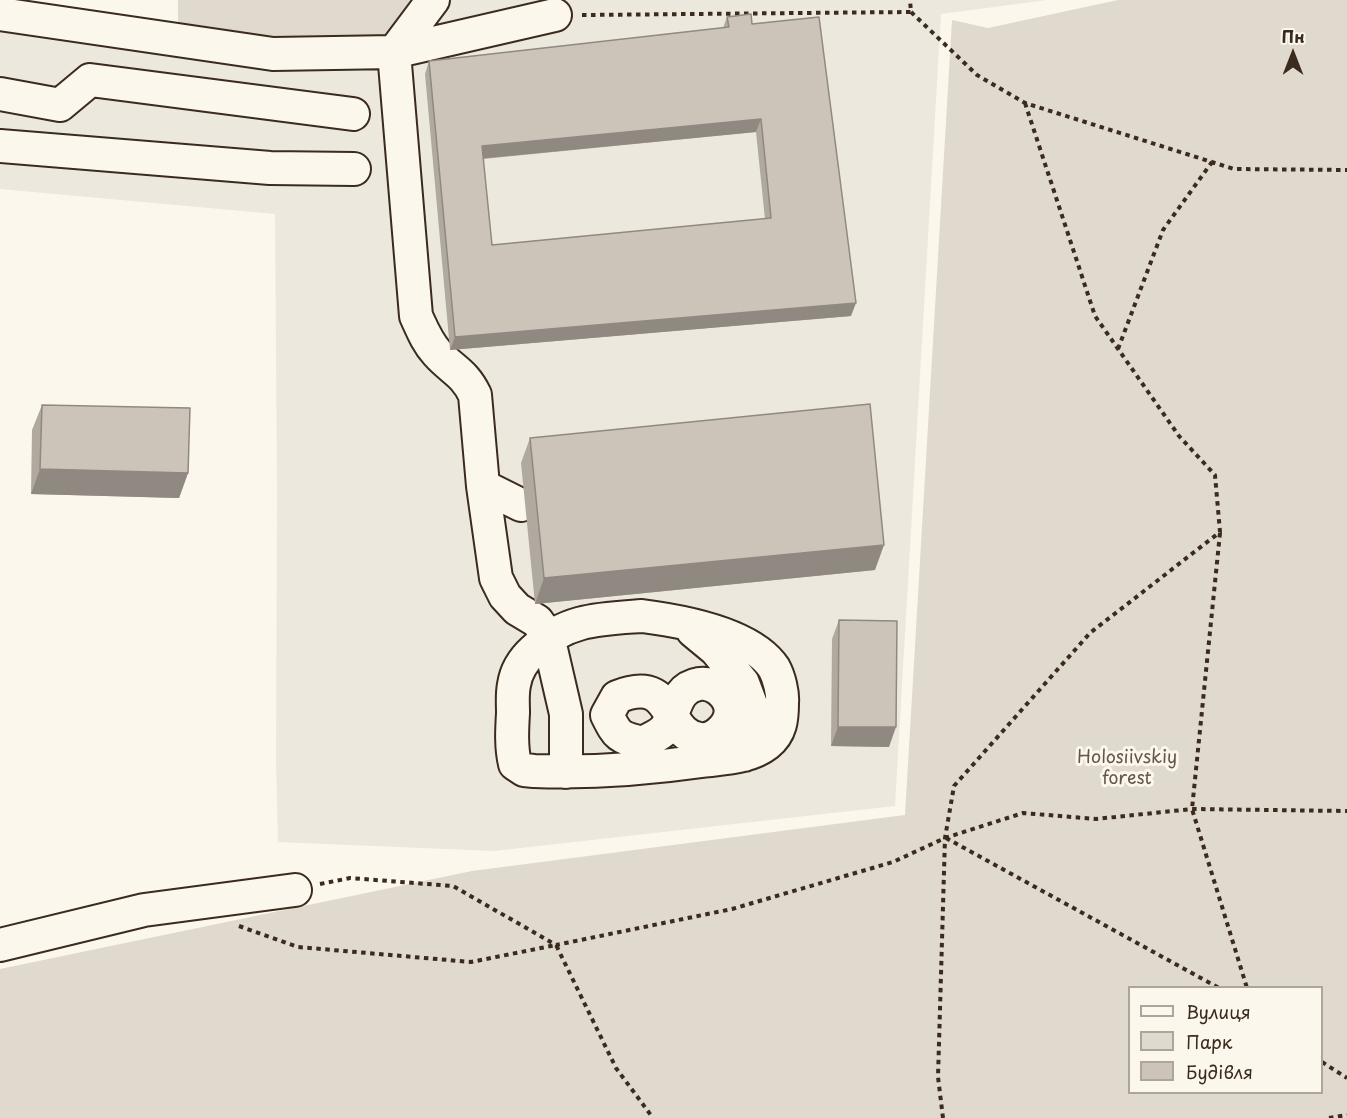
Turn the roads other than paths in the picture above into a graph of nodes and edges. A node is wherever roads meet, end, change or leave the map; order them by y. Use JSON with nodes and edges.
{"nodes":[{"id":1,"x":433,"y":0,"type":"edge"},
{"id":2,"x":0,"y":14,"type":"edge"},
{"id":3,"x":555,"y":15,"type":"road end"},
{"id":4,"x":394,"y":52,"type":"junction"},
{"id":5,"x":0,"y":94,"type":"edge"},
{"id":6,"x":353,"y":114,"type":"dead end"},
{"id":7,"x":0,"y":146,"type":"edge"},
{"id":8,"x":354,"y":169,"type":"dead end"},
{"id":9,"x":483,"y":486,"type":"junction"},
{"id":10,"x":521,"y":505,"type":"dead end"},
{"id":11,"x":548,"y":636,"type":"junction"},
{"id":12,"x":566,"y":714,"type":"junction"},
{"id":13,"x":607,"y":715,"type":"junction"},
{"id":14,"x":566,"y":772,"type":"junction"},
{"id":15,"x":295,"y":890,"type":"road end"},
{"id":16,"x":0,"y":945,"type":"edge"}],
"edges":[{"from":1,"to":4,"type":"lane"},
{"from":2,"to":4,"type":"lane"},
{"from":3,"to":4,"type":"lane"},
{"from":4,"to":9,"type":"lane"},
{"from":5,"to":6,"type":"lane"},
{"from":7,"to":8,"type":"lane"},
{"from":9,"to":10,"type":"lane"},
{"from":9,"to":11,"type":"lane"},
{"from":11,"to":12,"type":"lane"},
{"from":11,"to":14,"type":"lane"},
{"from":11,"to":14,"type":"lane"},
{"from":12,"to":13,"type":"lane"},
{"from":12,"to":14,"type":"lane"},
{"from":13,"to":13,"type":"lane"},
{"from":15,"to":16,"type":"lane"}]}
